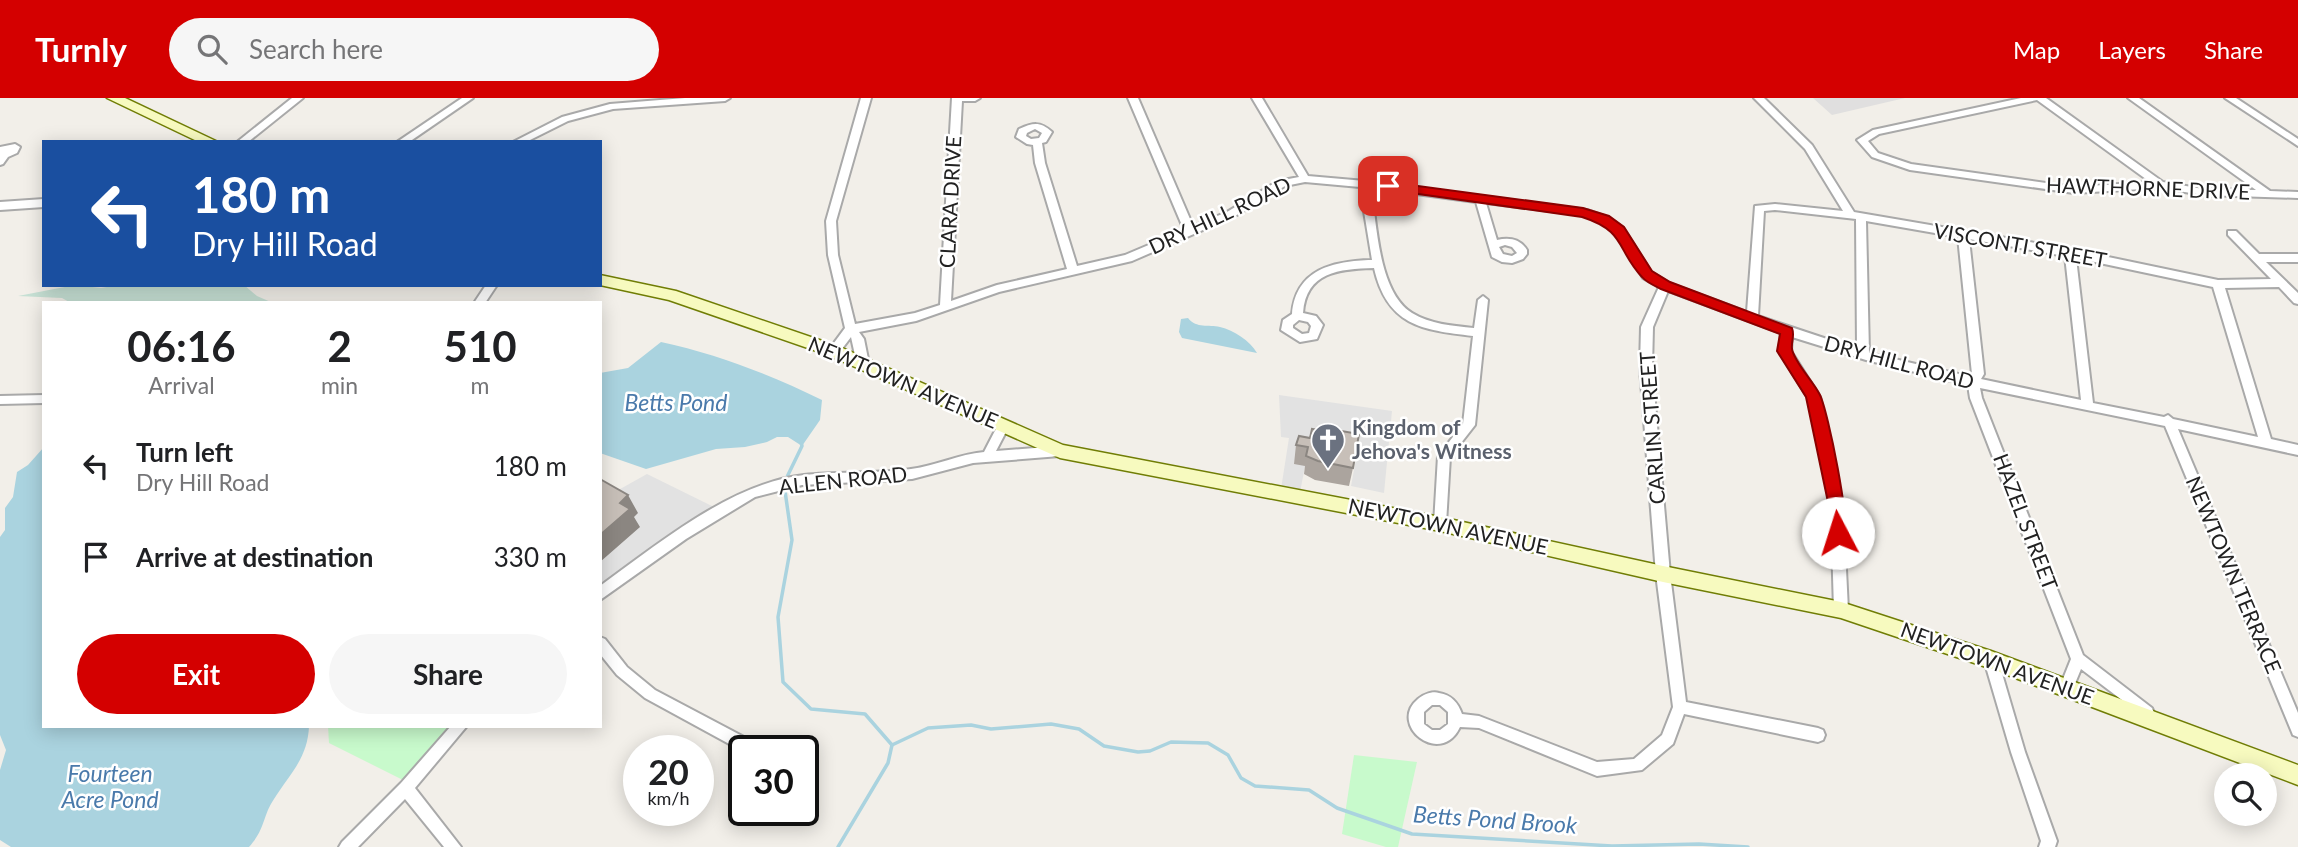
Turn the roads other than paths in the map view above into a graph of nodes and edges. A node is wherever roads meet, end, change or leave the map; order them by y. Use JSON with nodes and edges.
{"nodes":[{"id":1,"x":114,"y":98,"type":"edge"},
{"id":2,"x":298,"y":98,"type":"edge"},
{"id":3,"x":468,"y":98,"type":"edge"},
{"id":4,"x":725,"y":98,"type":"edge"},
{"id":5,"x":866,"y":98,"type":"edge"},
{"id":6,"x":958,"y":98,"type":"edge"},
{"id":7,"x":975,"y":98,"type":"edge"},
{"id":8,"x":1133,"y":98,"type":"edge"},
{"id":9,"x":1257,"y":98,"type":"edge"},
{"id":10,"x":1759,"y":98,"type":"edge"},
{"id":11,"x":2034,"y":98,"type":"edge"},
{"id":12,"x":2040,"y":98,"type":"edge"},
{"id":13,"x":2133,"y":98,"type":"edge"},
{"id":14,"x":2230,"y":98,"type":"edge"},
{"id":15,"x":207,"y":140,"type":"edge"},
{"id":16,"x":245,"y":140,"type":"edge"},
{"id":17,"x":405,"y":140,"type":"edge"},
{"id":18,"x":522,"y":140,"type":"edge"},
{"id":19,"x":1037,"y":142,"type":"dead end"},
{"id":20,"x":2298,"y":143,"type":"edge"},
{"id":21,"x":1305,"y":179,"type":"junction"},
{"id":22,"x":1365,"y":184,"type":"junction"},
{"id":23,"x":2160,"y":185,"type":"junction"},
{"id":24,"x":2266,"y":194,"type":"junction"},
{"id":25,"x":2298,"y":195,"type":"edge"},
{"id":26,"x":1480,"y":198,"type":"junction"},
{"id":27,"x":42,"y":203,"type":"edge"},
{"id":28,"x":0,"y":206,"type":"edge"},
{"id":29,"x":1856,"y":216,"type":"junction"},
{"id":30,"x":1190,"y":232,"type":"junction"},
{"id":31,"x":2232,"y":233,"type":"dead end"},
{"id":32,"x":1963,"y":235,"type":"junction"},
{"id":33,"x":1494,"y":245,"type":"dead end"},
{"id":34,"x":2070,"y":253,"type":"junction"},
{"id":35,"x":2255,"y":258,"type":"junction"},
{"id":36,"x":2298,"y":258,"type":"edge"},
{"id":37,"x":1379,"y":264,"type":"junction"},
{"id":38,"x":1073,"y":272,"type":"junction"},
{"id":39,"x":602,"y":280,"type":"edge"},
{"id":40,"x":2281,"y":283,"type":"junction"},
{"id":41,"x":2218,"y":284,"type":"junction"},
{"id":42,"x":1665,"y":286,"type":"junction"},
{"id":43,"x":1483,"y":300,"type":"dead end"},
{"id":44,"x":2298,"y":300,"type":"edge"},
{"id":45,"x":945,"y":305,"type":"junction"},
{"id":46,"x":1297,"y":316,"type":"dead end"},
{"id":47,"x":1752,"y":317,"type":"junction"},
{"id":48,"x":851,"y":329,"type":"junction"},
{"id":49,"x":1787,"y":332,"type":"junction"},
{"id":50,"x":1478,"y":333,"type":"junction"},
{"id":51,"x":834,"y":351,"type":"junction"},
{"id":52,"x":1863,"y":355,"type":"junction"},
{"id":53,"x":863,"y":364,"type":"junction"},
{"id":54,"x":1973,"y":383,"type":"junction"},
{"id":55,"x":42,"y":399,"type":"edge"},
{"id":56,"x":0,"y":400,"type":"edge"},
{"id":57,"x":2088,"y":406,"type":"junction"},
{"id":58,"x":2168,"y":420,"type":"junction"},
{"id":59,"x":1003,"y":426,"type":"junction"},
{"id":60,"x":2266,"y":443,"type":"junction"},
{"id":61,"x":2298,"y":450,"type":"edge"},
{"id":62,"x":1060,"y":451,"type":"junction"},
{"id":63,"x":988,"y":456,"type":"junction"},
{"id":64,"x":1440,"y":524,"type":"junction"},
{"id":65,"x":1663,"y":574,"type":"junction"},
{"id":66,"x":602,"y":593,"type":"edge"},
{"id":67,"x":1841,"y":610,"type":"junction"},
{"id":68,"x":602,"y":646,"type":"edge"},
{"id":69,"x":2078,"y":659,"type":"junction"},
{"id":70,"x":1991,"y":660,"type":"junction"},
{"id":71,"x":2066,"y":689,"type":"junction"},
{"id":72,"x":1680,"y":707,"type":"junction"},
{"id":73,"x":1456,"y":720,"type":"dead end"},
{"id":74,"x":2158,"y":722,"type":"junction"},
{"id":75,"x":458,"y":728,"type":"edge"},
{"id":76,"x":2298,"y":730,"type":"edge"},
{"id":77,"x":1818,"y":735,"type":"dead end"},
{"id":78,"x":728,"y":736,"type":"edge"},
{"id":79,"x":2298,"y":775,"type":"edge"},
{"id":80,"x":406,"y":788,"type":"junction"},
{"id":81,"x":347,"y":847,"type":"edge"},
{"id":82,"x":453,"y":847,"type":"edge"},
{"id":83,"x":2047,"y":847,"type":"edge"}],
"edges":[{"from":1,"to":15,"type":"main road"},
{"from":2,"to":16,"type":"street"},
{"from":3,"to":17,"type":"street"},
{"from":4,"to":18,"type":"street"},
{"from":5,"to":48,"type":"street"},
{"from":6,"to":7,"type":"street","name":"CLARA DRIVE"},
{"from":6,"to":45,"type":"street","name":"CLARA DRIVE"},
{"from":8,"to":30,"type":"street"},
{"from":9,"to":21,"type":"street"},
{"from":10,"to":29,"type":"street"},
{"from":11,"to":23,"type":"street","name":"HAWTHORNE DRIVE"},
{"from":12,"to":23,"type":"street"},
{"from":13,"to":24,"type":"street"},
{"from":14,"to":20,"type":"street"},
{"from":19,"to":38,"type":"street"},
{"from":21,"to":22,"type":"street","name":"DRY HILL ROAD"},
{"from":21,"to":30,"type":"street","name":"DRY HILL ROAD"},
{"from":22,"to":26,"type":"street","name":"DRY HILL ROAD"},
{"from":22,"to":37,"type":"street"},
{"from":23,"to":24,"type":"street","name":"HAWTHORNE DRIVE"},
{"from":24,"to":25,"type":"street","name":"HAWTHORNE DRIVE"},
{"from":26,"to":33,"type":"street"},
{"from":26,"to":42,"type":"street","name":"DRY HILL ROAD"},
{"from":27,"to":28,"type":"street"},
{"from":29,"to":32,"type":"street","name":"VISCONTI STREET"},
{"from":29,"to":47,"type":"street","name":"VISCONTI STREET"},
{"from":29,"to":52,"type":"street"},
{"from":30,"to":38,"type":"street","name":"DRY HILL ROAD"},
{"from":31,"to":35,"type":"street"},
{"from":32,"to":34,"type":"street","name":"VISCONTI STREET"},
{"from":32,"to":54,"type":"street"},
{"from":34,"to":41,"type":"street","name":"VISCONTI STREET"},
{"from":34,"to":57,"type":"street"},
{"from":35,"to":36,"type":"street"},
{"from":35,"to":40,"type":"street"},
{"from":37,"to":46,"type":"street"},
{"from":37,"to":50,"type":"street"},
{"from":38,"to":45,"type":"street","name":"DRY HILL ROAD"},
{"from":39,"to":51,"type":"main road","name":"NEWTOWN AVENUE"},
{"from":40,"to":41,"type":"street","name":"VISCONTI STREET"},
{"from":40,"to":44,"type":"street"},
{"from":41,"to":60,"type":"street"},
{"from":42,"to":47,"type":"street","name":"DRY HILL ROAD"},
{"from":42,"to":65,"type":"street","name":"CARLIN STREET"},
{"from":43,"to":50,"type":"street"},
{"from":45,"to":48,"type":"street","name":"DRY HILL ROAD"},
{"from":47,"to":49,"type":"street","name":"DRY HILL ROAD"},
{"from":48,"to":51,"type":"street"},
{"from":48,"to":53,"type":"street"},
{"from":49,"to":52,"type":"street","name":"DRY HILL ROAD"},
{"from":49,"to":67,"type":"street"},
{"from":50,"to":64,"type":"street"},
{"from":51,"to":53,"type":"main road","name":"NEWTOWN AVENUE"},
{"from":52,"to":54,"type":"street","name":"DRY HILL ROAD"},
{"from":53,"to":59,"type":"main road","name":"NEWTOWN AVENUE"},
{"from":54,"to":57,"type":"street","name":"DRY HILL ROAD"},
{"from":54,"to":69,"type":"street","name":"HAZEL STREET"},
{"from":55,"to":56,"type":"street"},
{"from":57,"to":58,"type":"street","name":"DRY HILL ROAD"},
{"from":58,"to":60,"type":"street","name":"DRY HILL ROAD"},
{"from":58,"to":76,"type":"street","name":"NEWTOWN TERRACE"},
{"from":59,"to":62,"type":"main road","name":"NEWTOWN AVENUE"},
{"from":59,"to":63,"type":"street"},
{"from":60,"to":61,"type":"street","name":"DRY HILL ROAD"},
{"from":62,"to":63,"type":"street","name":"ALLEN ROAD"},
{"from":62,"to":64,"type":"main road","name":"NEWTOWN AVENUE"},
{"from":63,"to":66,"type":"street","name":"ALLEN ROAD"},
{"from":64,"to":65,"type":"main road","name":"NEWTOWN AVENUE"},
{"from":65,"to":67,"type":"main road","name":"NEWTOWN AVENUE"},
{"from":65,"to":72,"type":"street","name":"CARLIN STREET"},
{"from":67,"to":70,"type":"main road","name":"NEWTOWN AVENUE"},
{"from":68,"to":78,"type":"street"},
{"from":69,"to":71,"type":"street"},
{"from":69,"to":74,"type":"street"},
{"from":70,"to":71,"type":"main road","name":"NEWTOWN AVENUE"},
{"from":70,"to":83,"type":"street"},
{"from":71,"to":74,"type":"main road","name":"NEWTOWN AVENUE"},
{"from":72,"to":73,"type":"street"},
{"from":72,"to":77,"type":"street"},
{"from":74,"to":79,"type":"main road","name":"NEWTOWN AVENUE"},
{"from":75,"to":80,"type":"street"},
{"from":80,"to":81,"type":"street"},
{"from":80,"to":82,"type":"street"}]}
